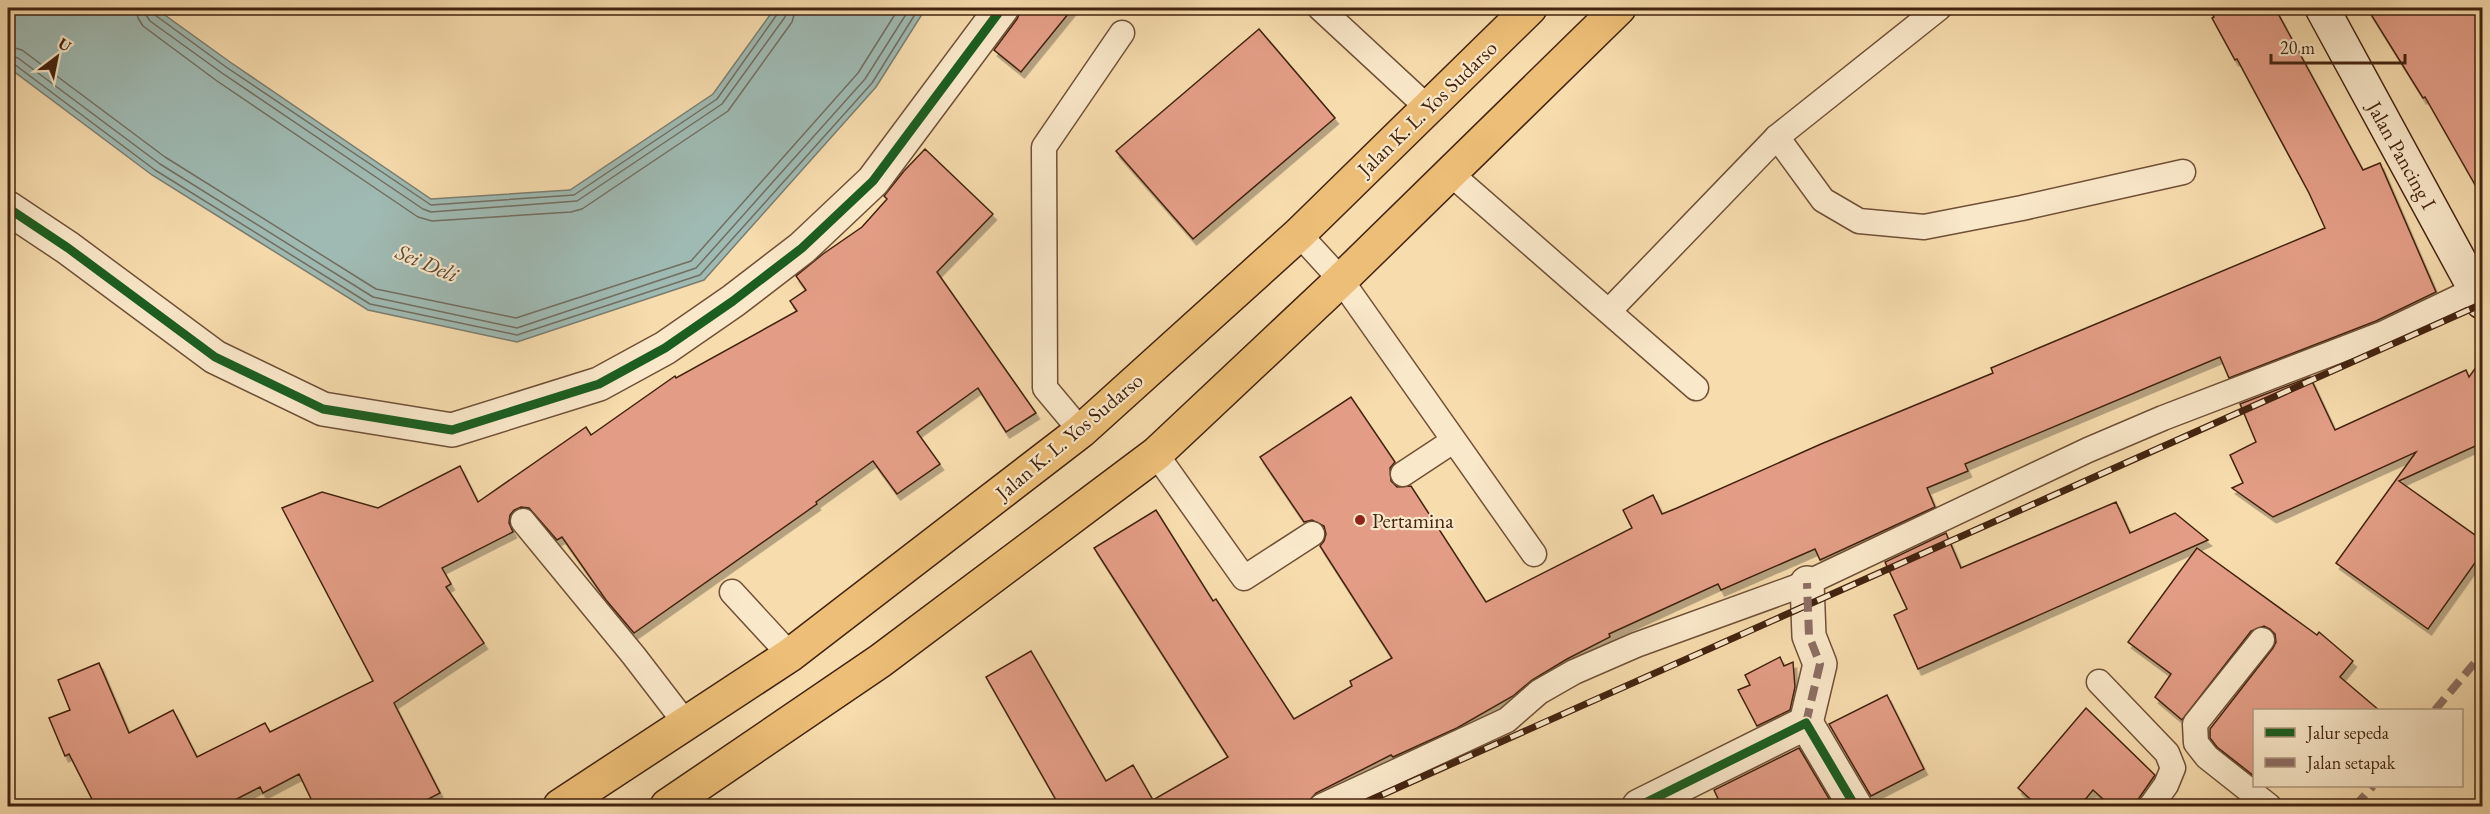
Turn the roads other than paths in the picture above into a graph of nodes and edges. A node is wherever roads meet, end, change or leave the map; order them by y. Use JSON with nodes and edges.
{"nodes":[{"id":1,"x":1002,"y":8,"type":"edge"},
{"id":2,"x":1320,"y":8,"type":"edge"},
{"id":3,"x":1530,"y":8,"type":"edge"},
{"id":4,"x":1619,"y":8,"type":"edge"},
{"id":5,"x":1939,"y":8,"type":"edge"},
{"id":6,"x":2322,"y":8,"type":"edge"},
{"id":7,"x":1122,"y":33,"type":"dead end"},
{"id":8,"x":1428,"y":108,"type":"junction"},
{"id":9,"x":1777,"y":137,"type":"junction"},
{"id":10,"x":2183,"y":172,"type":"dead end"},
{"id":11,"x":1451,"y":174,"type":"junction"},
{"id":12,"x":8,"y":208,"type":"edge"},
{"id":13,"x":1299,"y":234,"type":"junction"},
{"id":14,"x":1341,"y":280,"type":"junction"},
{"id":15,"x":2480,"y":293,"type":"edge"},
{"id":16,"x":1609,"y":310,"type":"junction"},
{"id":17,"x":1696,"y":388,"type":"dead end"},
{"id":18,"x":1080,"y":431,"type":"junction"},
{"id":19,"x":1454,"y":441,"type":"junction"},
{"id":20,"x":1156,"y":454,"type":"junction"},
{"id":21,"x":1403,"y":474,"type":"dead end"},
{"id":22,"x":523,"y":521,"type":"dead end"},
{"id":23,"x":1312,"y":534,"type":"dead end"},
{"id":24,"x":1534,"y":554,"type":"dead end"},
{"id":25,"x":1807,"y":583,"type":"junction"},
{"id":26,"x":732,"y":592,"type":"dead end"},
{"id":27,"x":2262,"y":639,"type":"dead end"},
{"id":28,"x":790,"y":655,"type":"junction"},
{"id":29,"x":2099,"y":682,"type":"dead end"},
{"id":30,"x":1806,"y":723,"type":"junction"},
{"id":31,"x":687,"y":725,"type":"junction"},
{"id":32,"x":671,"y":806,"type":"edge"},
{"id":33,"x":1854,"y":806,"type":"edge"},
{"id":34,"x":560,"y":807,"type":"edge"},
{"id":35,"x":1322,"y":807,"type":"edge"},
{"id":36,"x":1640,"y":807,"type":"edge"},
{"id":37,"x":2151,"y":807,"type":"edge"},
{"id":38,"x":2269,"y":807,"type":"edge"}],
"edges":[{"from":1,"to":12,"type":"street"},
{"from":2,"to":8,"type":"lane"},
{"from":3,"to":8,"type":"highway","name":"Jalan K. L. Yos Sudarso"},
{"from":4,"to":11,"type":"highway"},
{"from":5,"to":9,"type":"lane"},
{"from":6,"to":15,"type":"street","name":"Jalan Pancing I"},
{"from":7,"to":18,"type":"lane"},
{"from":8,"to":13,"type":"highway","name":"Jalan K. L. Yos Sudarso"},
{"from":9,"to":10,"type":"lane"},
{"from":9,"to":16,"type":"lane"},
{"from":11,"to":14,"type":"highway"},
{"from":11,"to":16,"type":"lane"},
{"from":13,"to":14,"type":"lane"},
{"from":13,"to":18,"type":"highway","name":"Jalan K. L. Yos Sudarso"},
{"from":14,"to":19,"type":"lane"},
{"from":14,"to":20,"type":"highway"},
{"from":15,"to":25,"type":"lane"},
{"from":16,"to":17,"type":"lane"},
{"from":18,"to":28,"type":"highway","name":"Jalan K. L. Yos Sudarso"},
{"from":19,"to":21,"type":"lane"},
{"from":19,"to":24,"type":"lane"},
{"from":20,"to":23,"type":"lane"},
{"from":20,"to":32,"type":"highway"},
{"from":22,"to":31,"type":"lane"},
{"from":25,"to":30,"type":"street"},
{"from":25,"to":35,"type":"lane"},
{"from":26,"to":28,"type":"lane"},
{"from":27,"to":38,"type":"lane"},
{"from":28,"to":31,"type":"highway","name":"Jalan K. L. Yos Sudarso"},
{"from":29,"to":37,"type":"lane"},
{"from":30,"to":33,"type":"street"},
{"from":30,"to":36,"type":"street"},
{"from":31,"to":34,"type":"highway","name":"Jalan K. L. Yos Sudarso"}]}
